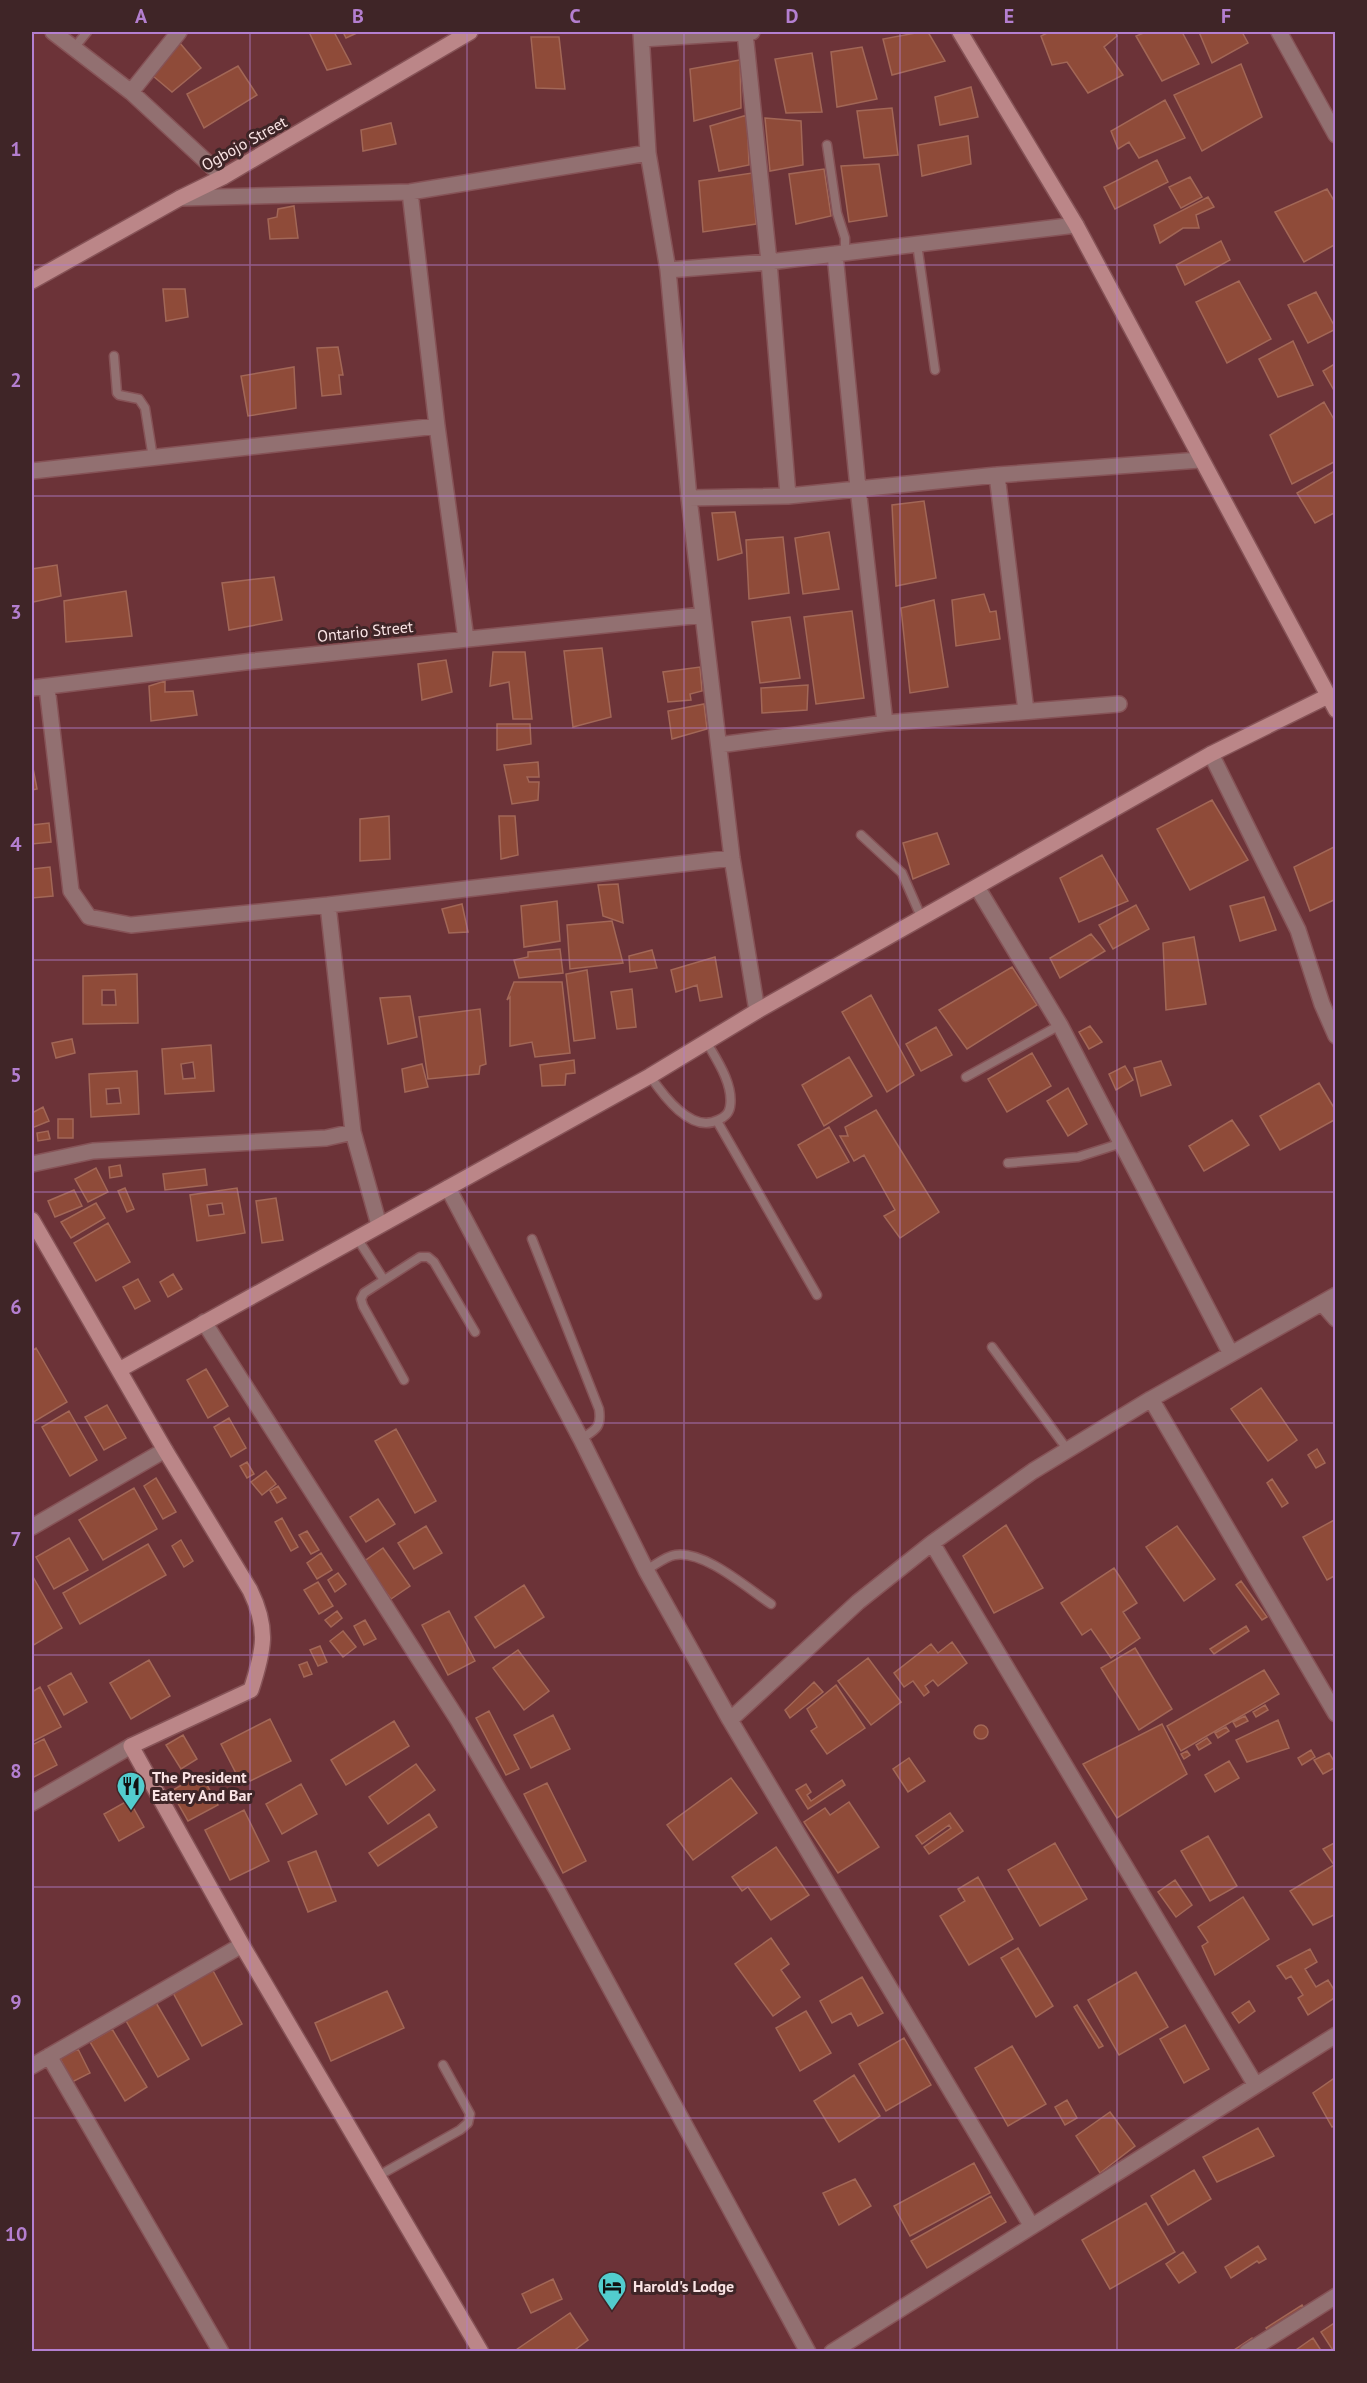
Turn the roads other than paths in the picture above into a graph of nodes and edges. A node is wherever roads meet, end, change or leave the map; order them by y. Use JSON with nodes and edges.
{"nodes":[{"id":1,"x":53,"y":32,"type":"edge"},
{"id":2,"x":87,"y":32,"type":"edge"},
{"id":3,"x":179,"y":32,"type":"edge"},
{"id":4,"x":470,"y":32,"type":"edge"},
{"id":5,"x":748,"y":32,"type":"edge"},
{"id":6,"x":960,"y":32,"type":"edge"},
{"id":7,"x":1279,"y":32,"type":"edge"},
{"id":8,"x":642,"y":35,"type":"edge"},
{"id":9,"x":74,"y":48,"type":"junction"},
{"id":10,"x":132,"y":92,"type":"junction"},
{"id":11,"x":1335,"y":135,"type":"edge"},
{"id":12,"x":827,"y":145,"type":"dead end"},
{"id":13,"x":648,"y":153,"type":"junction"},
{"id":14,"x":224,"y":177,"type":"junction"},
{"id":15,"x":410,"y":192,"type":"junction"},
{"id":16,"x":180,"y":198,"type":"junction"},
{"id":17,"x":1076,"y":225,"type":"junction"},
{"id":18,"x":917,"y":244,"type":"junction"},
{"id":19,"x":840,"y":254,"type":"junction"},
{"id":20,"x":770,"y":262,"type":"junction"},
{"id":21,"x":668,"y":270,"type":"junction"},
{"id":22,"x":32,"y":281,"type":"edge"},
{"id":23,"x":114,"y":356,"type":"dead end"},
{"id":24,"x":935,"y":370,"type":"dead end"},
{"id":25,"x":437,"y":426,"type":"junction"},
{"id":26,"x":153,"y":458,"type":"junction"},
{"id":27,"x":1200,"y":460,"type":"junction"},
{"id":28,"x":32,"y":471,"type":"edge"},
{"id":29,"x":997,"y":475,"type":"junction"},
{"id":30,"x":858,"y":488,"type":"junction"},
{"id":31,"x":788,"y":496,"type":"junction"},
{"id":32,"x":689,"y":498,"type":"junction"},
{"id":33,"x":703,"y":615,"type":"junction"},
{"id":34,"x":466,"y":639,"type":"junction"},
{"id":35,"x":39,"y":687,"type":"edge"},
{"id":36,"x":1332,"y":703,"type":"edge"},
{"id":37,"x":1119,"y":704,"type":"dead end"},
{"id":38,"x":1026,"y":711,"type":"junction"},
{"id":39,"x":885,"y":723,"type":"junction"},
{"id":40,"x":719,"y":745,"type":"junction"},
{"id":41,"x":1211,"y":754,"type":"junction"},
{"id":42,"x":861,"y":835,"type":"dead end"},
{"id":43,"x":732,"y":858,"type":"junction"},
{"id":44,"x":977,"y":887,"type":"junction"},
{"id":45,"x":328,"y":905,"type":"junction"},
{"id":46,"x":922,"y":919,"type":"junction"},
{"id":47,"x":757,"y":1011,"type":"junction"},
{"id":48,"x":1060,"y":1025,"type":"junction"},
{"id":49,"x":1335,"y":1035,"type":"edge"},
{"id":50,"x":707,"y":1042,"type":"junction"},
{"id":51,"x":650,"y":1076,"type":"junction"},
{"id":52,"x":966,"y":1077,"type":"dead end"},
{"id":53,"x":717,"y":1121,"type":"junction"},
{"id":54,"x":353,"y":1132,"type":"junction"},
{"id":55,"x":1122,"y":1143,"type":"junction"},
{"id":56,"x":1008,"y":1163,"type":"dead end"},
{"id":57,"x":32,"y":1164,"type":"edge"},
{"id":58,"x":448,"y":1188,"type":"junction"},
{"id":59,"x":32,"y":1220,"type":"edge"},
{"id":60,"x":380,"y":1225,"type":"junction"},
{"id":61,"x":357,"y":1238,"type":"junction"},
{"id":62,"x":532,"y":1239,"type":"dead end"},
{"id":63,"x":384,"y":1280,"type":"junction"},
{"id":64,"x":817,"y":1295,"type":"dead end"},
{"id":65,"x":1329,"y":1299,"type":"edge"},
{"id":66,"x":1335,"y":1319,"type":"edge"},
{"id":67,"x":204,"y":1322,"type":"junction"},
{"id":68,"x":475,"y":1332,"type":"dead end"},
{"id":69,"x":992,"y":1347,"type":"dead end"},
{"id":70,"x":1231,"y":1354,"type":"junction"},
{"id":71,"x":119,"y":1370,"type":"junction"},
{"id":72,"x":404,"y":1380,"type":"dead end"},
{"id":73,"x":1151,"y":1399,"type":"junction"},
{"id":74,"x":581,"y":1439,"type":"junction"},
{"id":75,"x":1066,"y":1449,"type":"junction"},
{"id":76,"x":165,"y":1450,"type":"junction"},
{"id":77,"x":32,"y":1527,"type":"edge"},
{"id":78,"x":932,"y":1543,"type":"junction"},
{"id":79,"x":646,"y":1570,"type":"junction"},
{"id":80,"x":771,"y":1604,"type":"dead end"},
{"id":81,"x":1335,"y":1714,"type":"edge"},
{"id":82,"x":730,"y":1720,"type":"junction"},
{"id":83,"x":131,"y":1746,"type":"junction"},
{"id":84,"x":32,"y":1803,"type":"edge"},
{"id":85,"x":242,"y":1945,"type":"junction"},
{"id":86,"x":1335,"y":2035,"type":"edge"},
{"id":87,"x":49,"y":2056,"type":"junction"},
{"id":88,"x":32,"y":2066,"type":"edge"},
{"id":89,"x":443,"y":2066,"type":"dead end"},
{"id":90,"x":1255,"y":2084,"type":"junction"},
{"id":91,"x":378,"y":2176,"type":"junction"},
{"id":92,"x":1031,"y":2225,"type":"junction"},
{"id":93,"x":1335,"y":2296,"type":"edge"},
{"id":94,"x":221,"y":2352,"type":"edge"},
{"id":95,"x":481,"y":2352,"type":"edge"},
{"id":96,"x":808,"y":2352,"type":"edge"},
{"id":97,"x":832,"y":2352,"type":"edge"},
{"id":98,"x":1246,"y":2352,"type":"edge"}],
"edges":[{"from":1,"to":9,"type":"street"},
{"from":2,"to":9,"type":"lane"},
{"from":3,"to":10,"type":"street"},
{"from":4,"to":14,"type":"street","name":"Ogbojo Street"},
{"from":5,"to":8,"type":"street"},
{"from":5,"to":20,"type":"street"},
{"from":6,"to":17,"type":"street"},
{"from":7,"to":11,"type":"street"},
{"from":8,"to":13,"type":"street"},
{"from":9,"to":10,"type":"street"},
{"from":10,"to":14,"type":"street"},
{"from":12,"to":19,"type":"lane"},
{"from":13,"to":15,"type":"street"},
{"from":13,"to":21,"type":"street"},
{"from":14,"to":16,"type":"street","name":"Ogbojo Street"},
{"from":15,"to":16,"type":"street"},
{"from":15,"to":25,"type":"street"},
{"from":16,"to":22,"type":"street","name":"Ogbojo Street"},
{"from":17,"to":18,"type":"street"},
{"from":17,"to":27,"type":"street"},
{"from":18,"to":19,"type":"street"},
{"from":18,"to":24,"type":"lane"},
{"from":19,"to":20,"type":"street"},
{"from":19,"to":30,"type":"street"},
{"from":20,"to":21,"type":"street"},
{"from":20,"to":31,"type":"street"},
{"from":21,"to":32,"type":"street"},
{"from":23,"to":26,"type":"lane"},
{"from":25,"to":26,"type":"street"},
{"from":25,"to":34,"type":"street"},
{"from":26,"to":28,"type":"street"},
{"from":27,"to":29,"type":"street"},
{"from":27,"to":36,"type":"street"},
{"from":29,"to":30,"type":"street"},
{"from":29,"to":38,"type":"street"},
{"from":30,"to":31,"type":"street"},
{"from":30,"to":39,"type":"street"},
{"from":31,"to":32,"type":"street"},
{"from":32,"to":33,"type":"street"},
{"from":33,"to":34,"type":"street","name":"Ontario Street"},
{"from":33,"to":40,"type":"street"},
{"from":34,"to":35,"type":"street","name":"Ontario Street"},
{"from":35,"to":45,"type":"street"},
{"from":36,"to":41,"type":"street"},
{"from":37,"to":38,"type":"street"},
{"from":38,"to":39,"type":"street"},
{"from":39,"to":40,"type":"street"},
{"from":40,"to":43,"type":"street"},
{"from":41,"to":44,"type":"street"},
{"from":41,"to":49,"type":"street"},
{"from":42,"to":46,"type":"lane"},
{"from":43,"to":45,"type":"street"},
{"from":43,"to":47,"type":"street"},
{"from":44,"to":46,"type":"street"},
{"from":44,"to":48,"type":"street"},
{"from":45,"to":54,"type":"street"},
{"from":46,"to":47,"type":"street"},
{"from":47,"to":50,"type":"street"},
{"from":48,"to":52,"type":"lane"},
{"from":48,"to":55,"type":"street"},
{"from":50,"to":51,"type":"street"},
{"from":50,"to":53,"type":"lane"},
{"from":51,"to":53,"type":"lane"},
{"from":51,"to":58,"type":"street"},
{"from":53,"to":64,"type":"lane"},
{"from":54,"to":57,"type":"street"},
{"from":54,"to":60,"type":"street"},
{"from":55,"to":56,"type":"lane"},
{"from":55,"to":70,"type":"street"},
{"from":58,"to":60,"type":"street"},
{"from":58,"to":74,"type":"street"},
{"from":59,"to":71,"type":"street"},
{"from":60,"to":61,"type":"street"},
{"from":61,"to":63,"type":"lane"},
{"from":61,"to":67,"type":"street"},
{"from":62,"to":74,"type":"lane"},
{"from":63,"to":68,"type":"lane"},
{"from":63,"to":72,"type":"lane"},
{"from":65,"to":66,"type":"street"},
{"from":65,"to":70,"type":"street"},
{"from":67,"to":71,"type":"street"},
{"from":67,"to":96,"type":"street"},
{"from":69,"to":75,"type":"lane"},
{"from":70,"to":73,"type":"street"},
{"from":71,"to":76,"type":"street"},
{"from":73,"to":75,"type":"street"},
{"from":73,"to":81,"type":"street"},
{"from":74,"to":79,"type":"street"},
{"from":75,"to":78,"type":"street"},
{"from":76,"to":77,"type":"street"},
{"from":76,"to":83,"type":"street"},
{"from":78,"to":82,"type":"street"},
{"from":78,"to":90,"type":"street"},
{"from":79,"to":80,"type":"lane"},
{"from":79,"to":82,"type":"street"},
{"from":82,"to":92,"type":"street"},
{"from":83,"to":84,"type":"street"},
{"from":83,"to":85,"type":"street"},
{"from":85,"to":87,"type":"street"},
{"from":85,"to":91,"type":"street"},
{"from":86,"to":90,"type":"street"},
{"from":87,"to":88,"type":"street"},
{"from":87,"to":94,"type":"street"},
{"from":89,"to":91,"type":"lane"},
{"from":90,"to":92,"type":"street"},
{"from":91,"to":95,"type":"street"},
{"from":92,"to":97,"type":"street"},
{"from":93,"to":98,"type":"street"}]}
